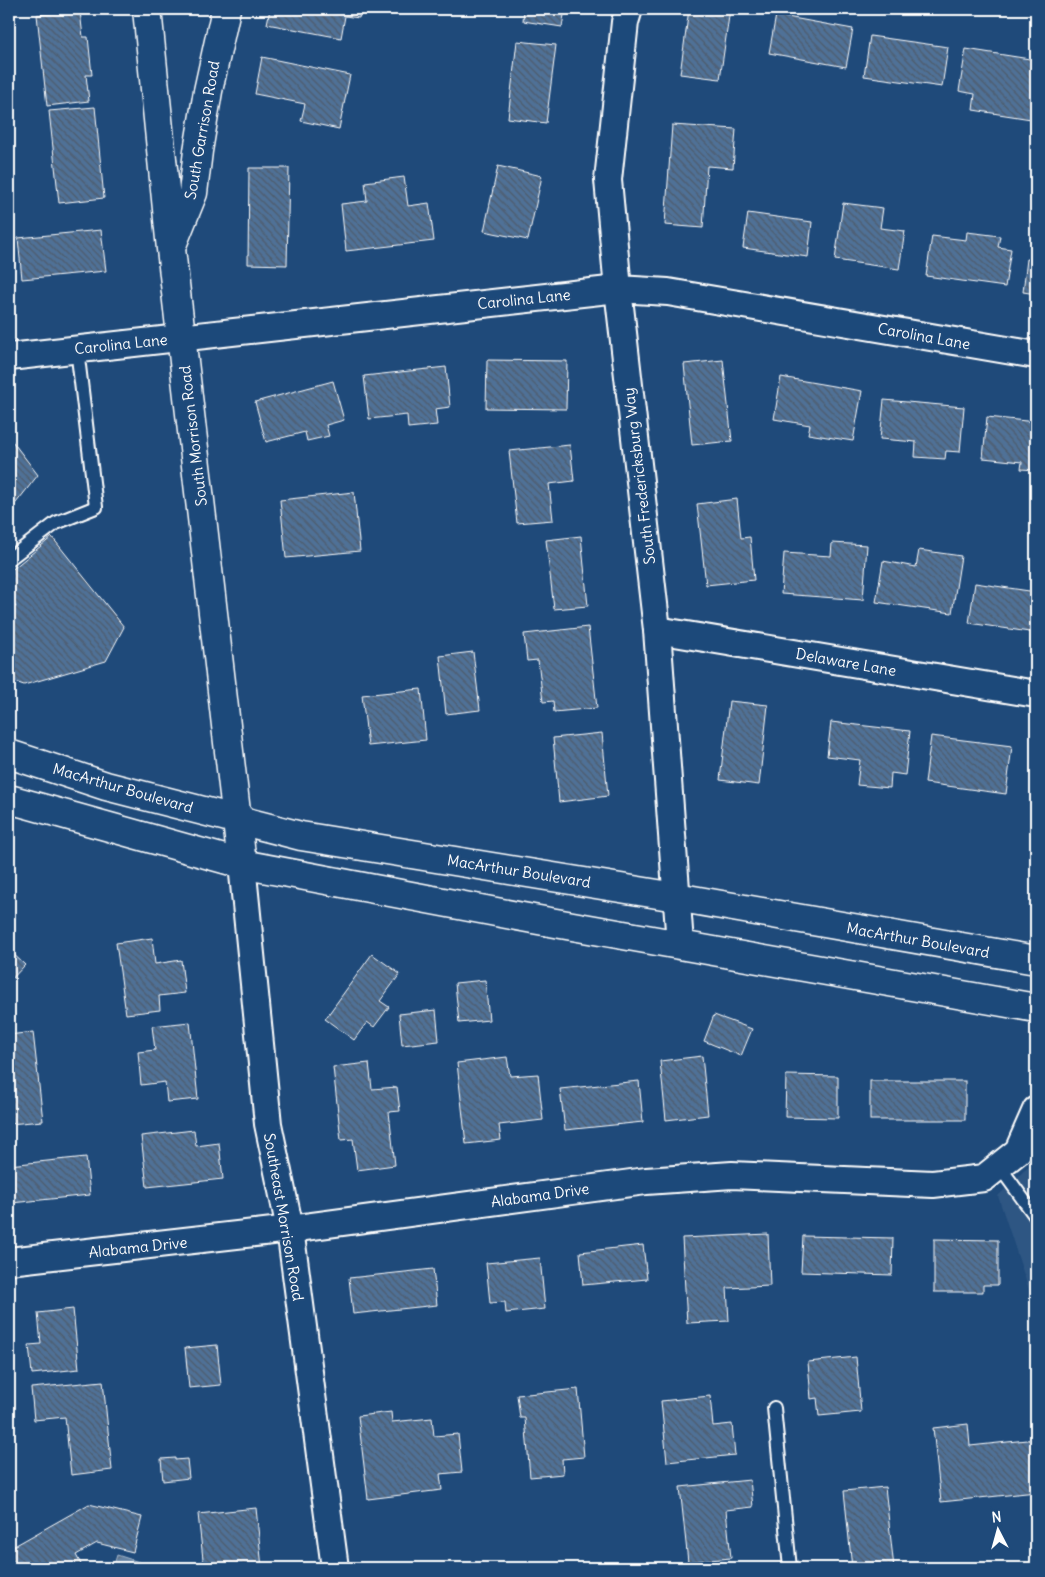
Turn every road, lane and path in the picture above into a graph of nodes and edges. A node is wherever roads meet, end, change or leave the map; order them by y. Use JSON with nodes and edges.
{"nodes":[{"id":1,"x":147,"y":9,"type":"edge"},
{"id":2,"x":226,"y":9,"type":"edge"},
{"id":3,"x":629,"y":9,"type":"edge"},
{"id":4,"x":171,"y":249,"type":"junction"},
{"id":5,"x":618,"y":289,"type":"junction"},
{"id":6,"x":181,"y":337,"type":"junction"},
{"id":7,"x":77,"y":349,"type":"junction"},
{"id":8,"x":1036,"y":356,"type":"edge"},
{"id":9,"x":9,"y":357,"type":"edge"},
{"id":10,"x":9,"y":559,"type":"edge"},
{"id":11,"x":657,"y":630,"type":"junction"},
{"id":12,"x":1036,"y":694,"type":"edge"},
{"id":13,"x":9,"y":754,"type":"edge"},
{"id":14,"x":9,"y":799,"type":"edge"},
{"id":15,"x":236,"y":819,"type":"junction"},
{"id":16,"x":242,"y":864,"type":"junction"},
{"id":17,"x":676,"y":897,"type":"junction"},
{"id":18,"x":680,"y":944,"type":"junction"},
{"id":19,"x":1036,"y":960,"type":"edge"},
{"id":20,"x":1036,"y":1008,"type":"edge"},
{"id":21,"x":1036,"y":1110,"type":"edge"},
{"id":22,"x":999,"y":1166,"type":"junction"},
{"id":23,"x":1036,"y":1217,"type":"edge"},
{"id":24,"x":290,"y":1230,"type":"junction"},
{"id":25,"x":9,"y":1261,"type":"edge"},
{"id":26,"x":774,"y":1408,"type":"dead end"},
{"id":27,"x":335,"y":1568,"type":"edge"},
{"id":28,"x":790,"y":1568,"type":"edge"}],
"edges":[{"from":1,"to":4,"type":"street","name":"South Morrison Road"},
{"from":2,"to":4,"type":"street","name":"South Garrison Road"},
{"from":3,"to":5,"type":"street","name":"South Fredericksburg Way"},
{"from":4,"to":6,"type":"street","name":"South Morrison Road"},
{"from":5,"to":6,"type":"street","name":"Carolina Lane"},
{"from":5,"to":8,"type":"street","name":"Carolina Lane"},
{"from":5,"to":11,"type":"street","name":"South Fredericksburg Way"},
{"from":6,"to":7,"type":"street","name":"Carolina Lane"},
{"from":6,"to":15,"type":"street","name":"South Morrison Road"},
{"from":7,"to":9,"type":"street","name":"Carolina Lane"},
{"from":7,"to":10,"type":"lane"},
{"from":11,"to":12,"type":"street","name":"Delaware Lane"},
{"from":11,"to":17,"type":"street","name":"South Fredericksburg Way"},
{"from":13,"to":15,"type":"street","name":"MacArthur Boulevard"},
{"from":14,"to":16,"type":"street"},
{"from":15,"to":16,"type":"street","name":"South Morrison Road"},
{"from":15,"to":17,"type":"street","name":"MacArthur Boulevard"},
{"from":16,"to":18,"type":"street"},
{"from":16,"to":24,"type":"street","name":"Southeast Morrison Road"},
{"from":17,"to":18,"type":"street","name":"South Fredericksburg Way"},
{"from":17,"to":19,"type":"street","name":"MacArthur Boulevard"},
{"from":18,"to":20,"type":"street"},
{"from":21,"to":22,"type":"street","name":"Alabama Drive"},
{"from":22,"to":23,"type":"lane"},
{"from":22,"to":24,"type":"street","name":"Alabama Drive"},
{"from":24,"to":25,"type":"street","name":"Alabama Drive"},
{"from":24,"to":27,"type":"street","name":"Southeast Morrison Road"},
{"from":26,"to":28,"type":"lane"}]}
